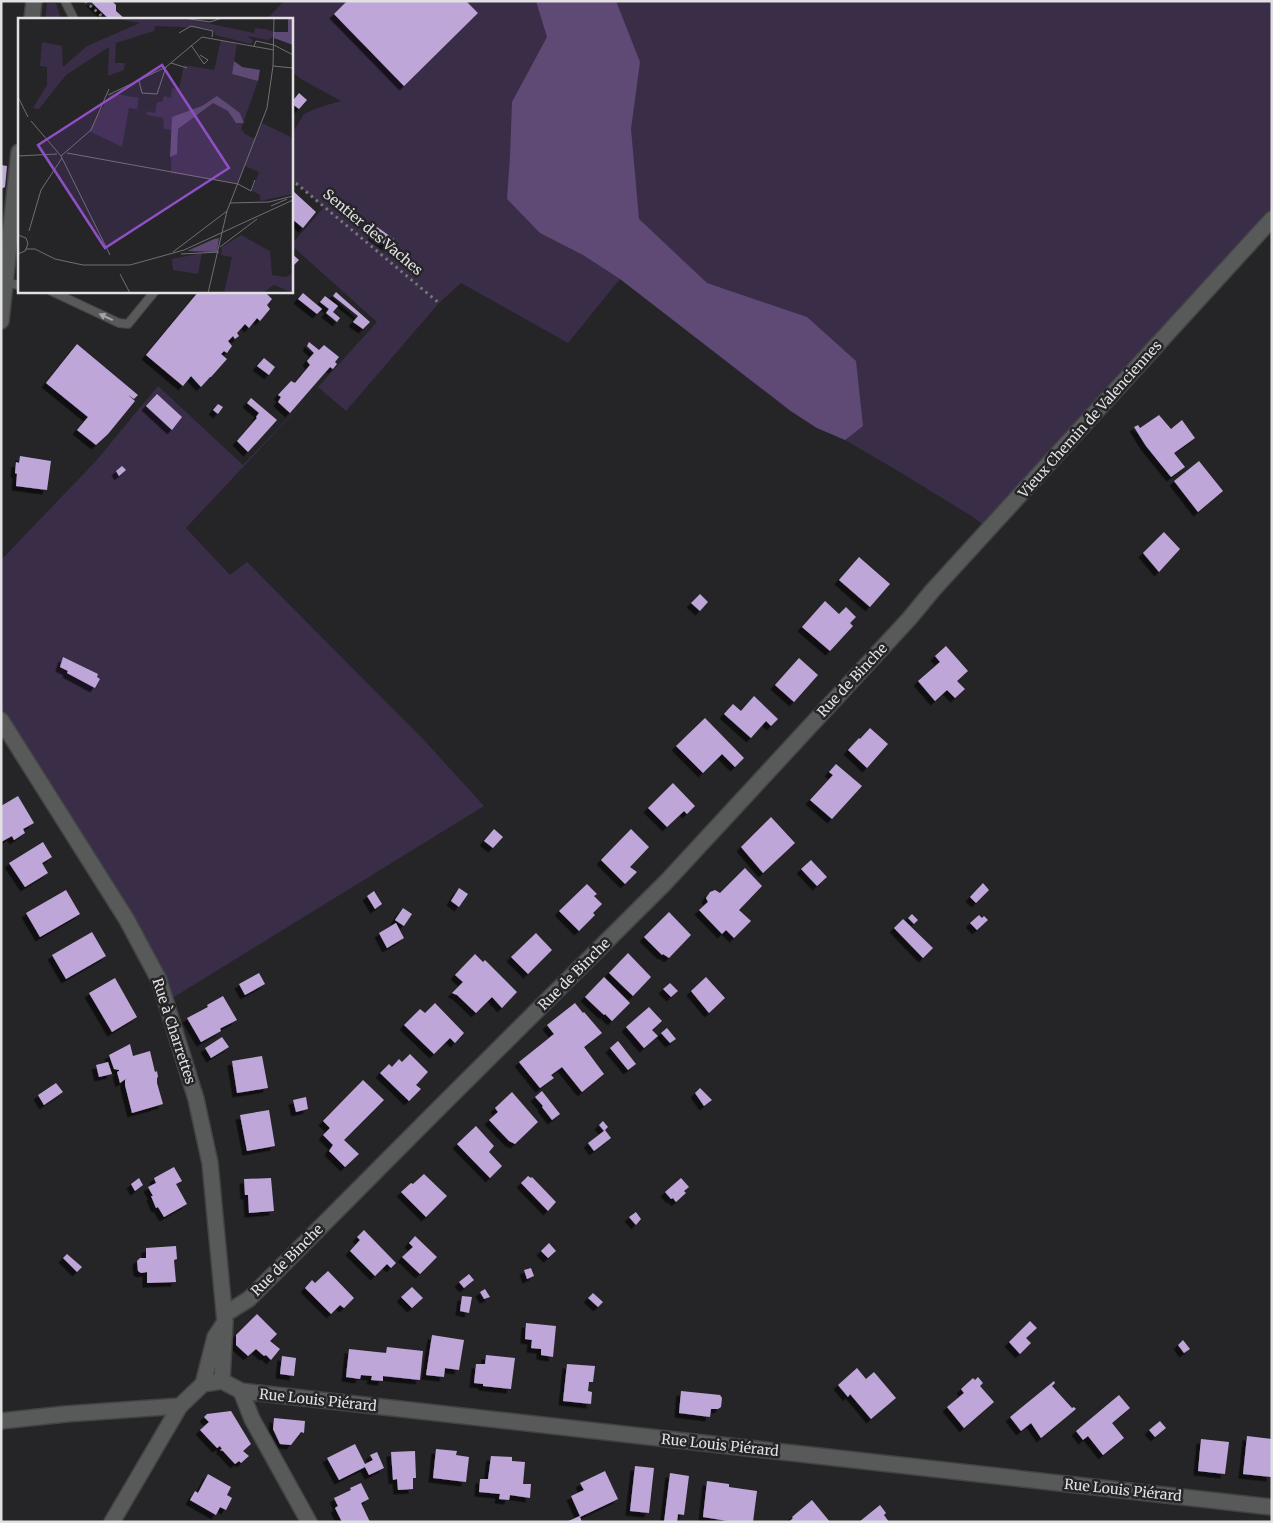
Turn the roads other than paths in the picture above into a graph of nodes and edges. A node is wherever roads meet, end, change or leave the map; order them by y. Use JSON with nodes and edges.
{"nodes":[{"id":1,"x":34,"y":1,"type":"edge"},
{"id":2,"x":65,"y":1,"type":"edge"},
{"id":3,"x":32,"y":18,"type":"edge"},
{"id":4,"x":74,"y":18,"type":"edge"},
{"id":5,"x":18,"y":171,"type":"edge"},
{"id":6,"x":1272,"y":219,"type":"edge"},
{"id":7,"x":12,"y":284,"type":"edge"},
{"id":8,"x":53,"y":292,"type":"edge"},
{"id":9,"x":155,"y":292,"type":"edge"},
{"id":10,"x":1,"y":321,"type":"edge"},
{"id":11,"x":909,"y":619,"type":"joint"},
{"id":12,"x":1,"y":720,"type":"edge"},
{"id":13,"x":225,"y":1318,"type":"junction"},
{"id":14,"x":222,"y":1381,"type":"junction"},
{"id":15,"x":203,"y":1384,"type":"junction"},
{"id":16,"x":241,"y":1391,"type":"junction"},
{"id":17,"x":180,"y":1406,"type":"junction"},
{"id":18,"x":1,"y":1421,"type":"edge"},
{"id":19,"x":1272,"y":1507,"type":"edge"},
{"id":20,"x":112,"y":1522,"type":"edge"},
{"id":21,"x":308,"y":1522,"type":"edge"}],
"edges":[{"from":1,"to":3,"type":"street"},
{"from":2,"to":4,"type":"lane"},
{"from":5,"to":7,"type":"street"},
{"from":6,"to":11,"type":"street","name":"Vieux Chemin de Valenciennes"},
{"from":7,"to":10,"type":"street"},
{"from":9,"to":8,"type":"lane","one_way":true},
{"from":11,"to":13,"type":"street","name":"Rue de Binche"},
{"from":12,"to":13,"type":"street","name":"Rue à Charrettes"},
{"from":13,"to":14,"type":"street","name":"Rue à Charrettes"},
{"from":13,"to":15,"type":"street"},
{"from":14,"to":15,"type":"street"},
{"from":14,"to":16,"type":"street","name":"Rue Louis Piérard"},
{"from":15,"to":17,"type":"street"},
{"from":16,"to":19,"type":"street","name":"Rue Louis Piérard"},
{"from":16,"to":21,"type":"street"},
{"from":17,"to":18,"type":"street"},
{"from":17,"to":20,"type":"street"}]}
